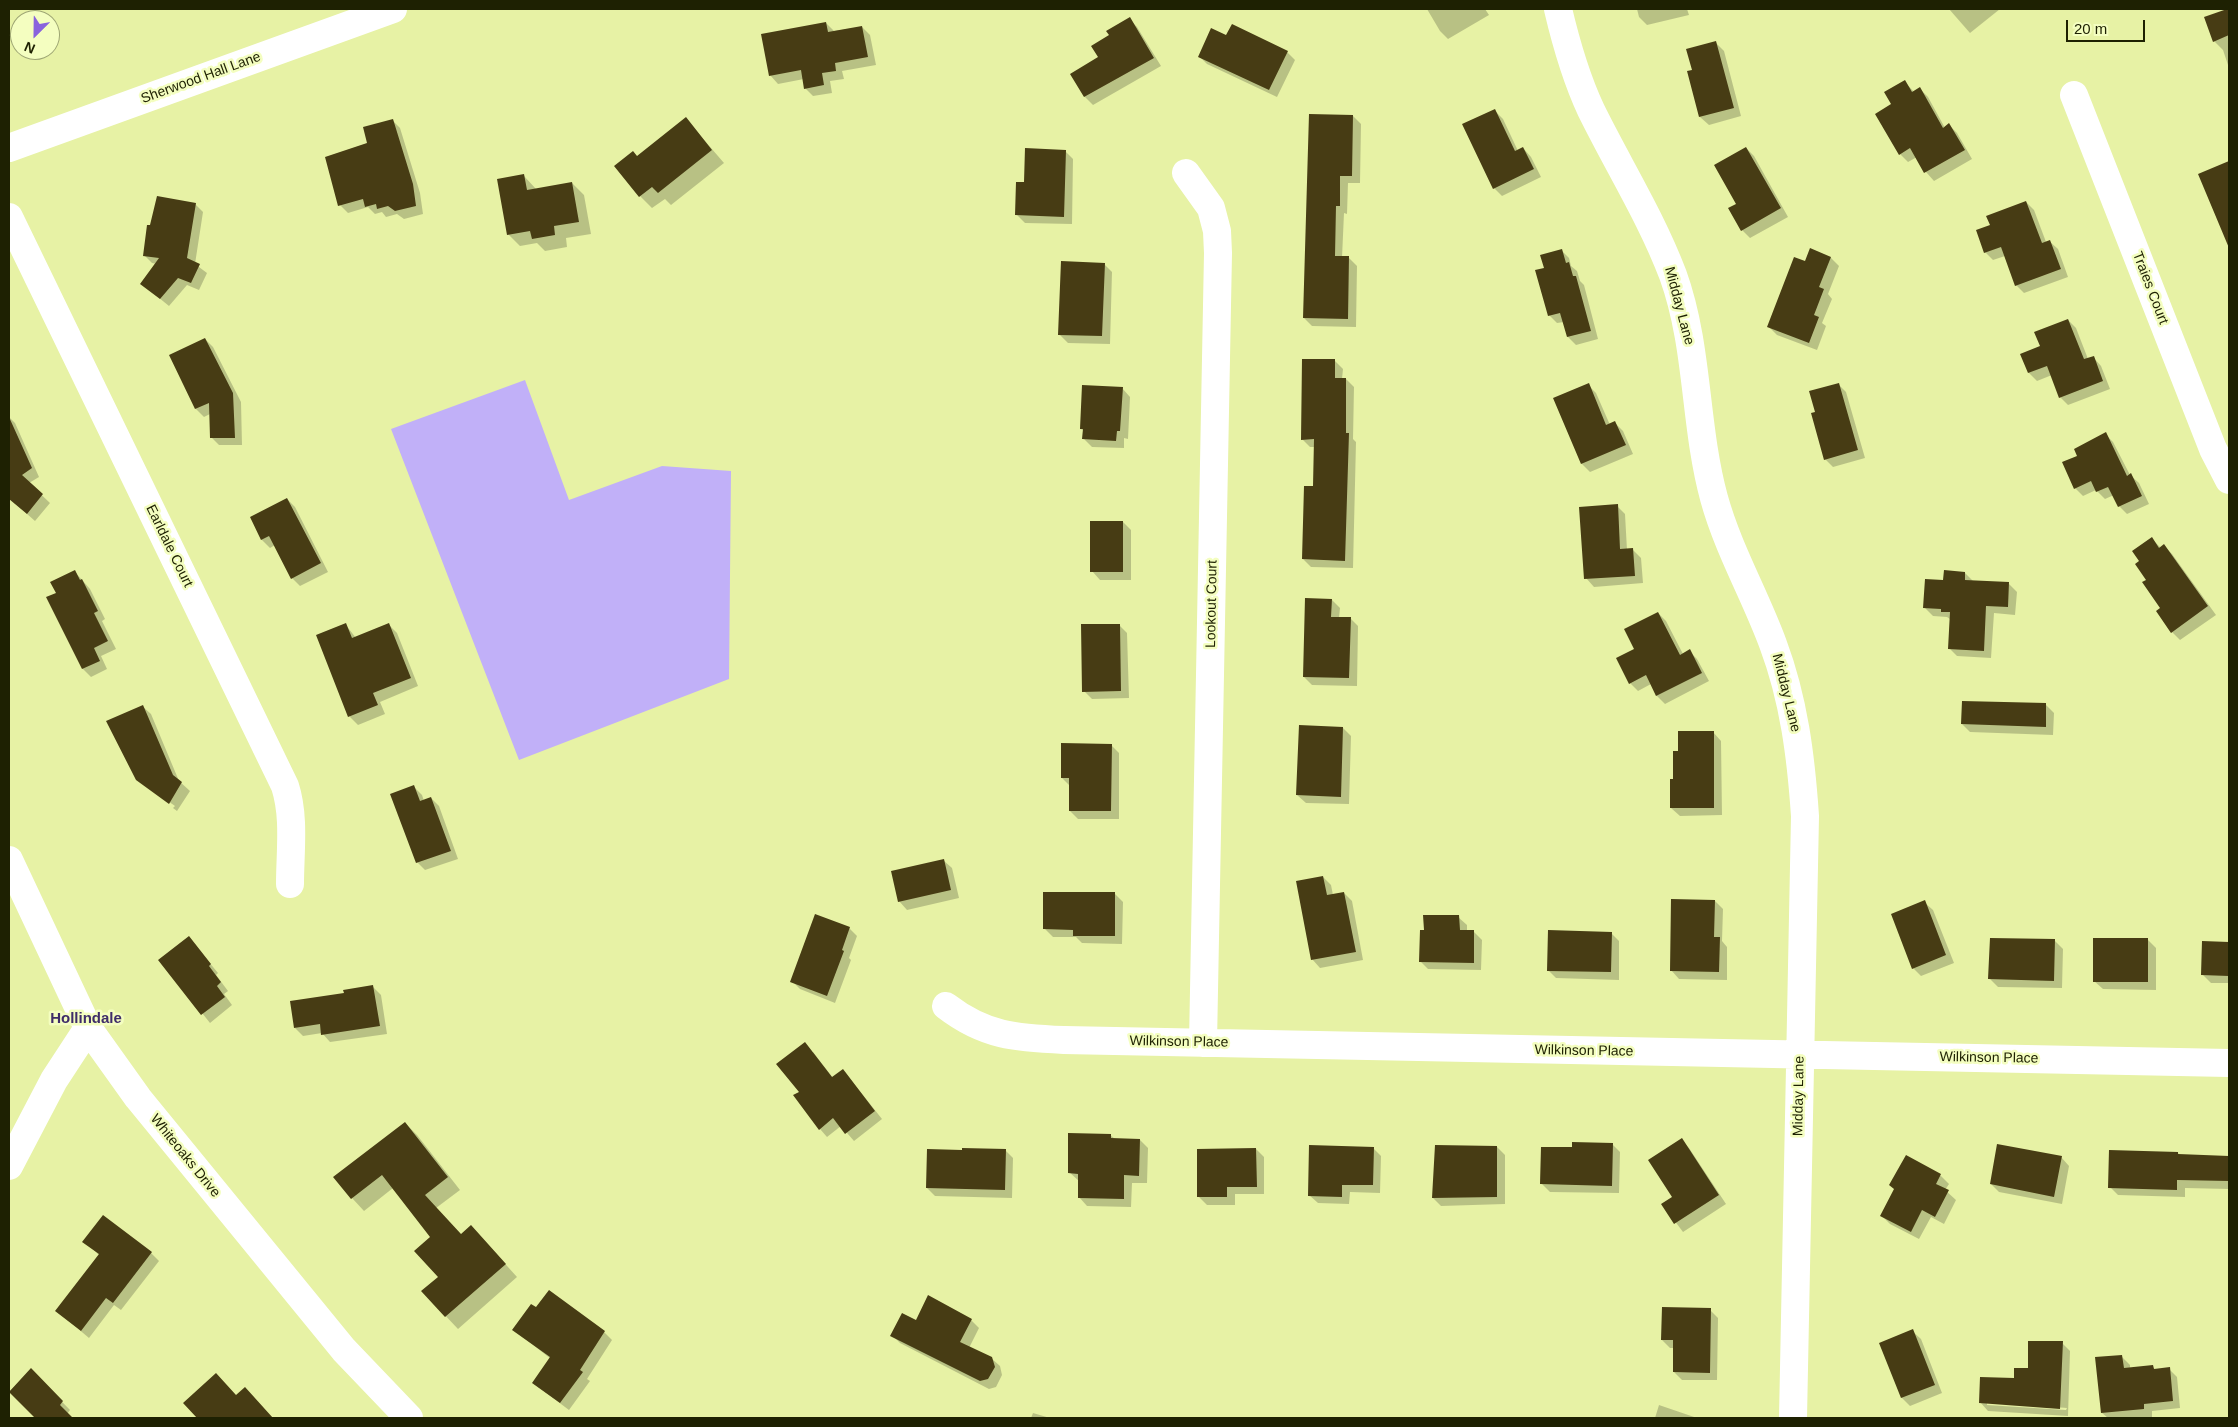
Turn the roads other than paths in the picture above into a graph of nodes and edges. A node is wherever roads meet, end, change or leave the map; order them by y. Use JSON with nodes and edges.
{"nodes":[{"id":1,"x":393,"y":9,"type":"edge"},
{"id":2,"x":1558,"y":9,"type":"edge"},
{"id":3,"x":2074,"y":95,"type":"dead end"},
{"id":4,"x":9,"y":148,"type":"edge"},
{"id":5,"x":1186,"y":173,"type":"dead end"},
{"id":6,"x":9,"y":217,"type":"edge"},
{"id":7,"x":2229,"y":480,"type":"edge"},
{"id":8,"x":9,"y":860,"type":"edge"},
{"id":9,"x":290,"y":884,"type":"dead end"},
{"id":10,"x":946,"y":1006,"type":"dead end"},
{"id":11,"x":88,"y":1028,"type":"junction"},
{"id":12,"x":1203,"y":1043,"type":"junction"},
{"id":13,"x":1800,"y":1055,"type":"junction"},
{"id":14,"x":2229,"y":1063,"type":"edge"},
{"id":15,"x":9,"y":1166,"type":"edge"},
{"id":16,"x":409,"y":1418,"type":"edge"},
{"id":17,"x":1793,"y":1418,"type":"edge"}],
"edges":[{"from":1,"to":4,"type":"street","name":"Sherwood Hall Lane"},
{"from":2,"to":13,"type":"street","name":"Midday Lane"},
{"from":3,"to":7,"type":"street","name":"Traies Court"},
{"from":5,"to":12,"type":"street","name":"Lookout Court"},
{"from":6,"to":9,"type":"street","name":"Earldale Court"},
{"from":8,"to":11,"type":"street","name":"Whiteoaks Drive"},
{"from":10,"to":12,"type":"street","name":"Wilkinson Place"},
{"from":11,"to":15,"type":"street"},
{"from":11,"to":16,"type":"street","name":"Whiteoaks Drive"},
{"from":12,"to":13,"type":"street","name":"Wilkinson Place"},
{"from":13,"to":14,"type":"street","name":"Wilkinson Place"},
{"from":13,"to":17,"type":"street","name":"Midday Lane"}]}
